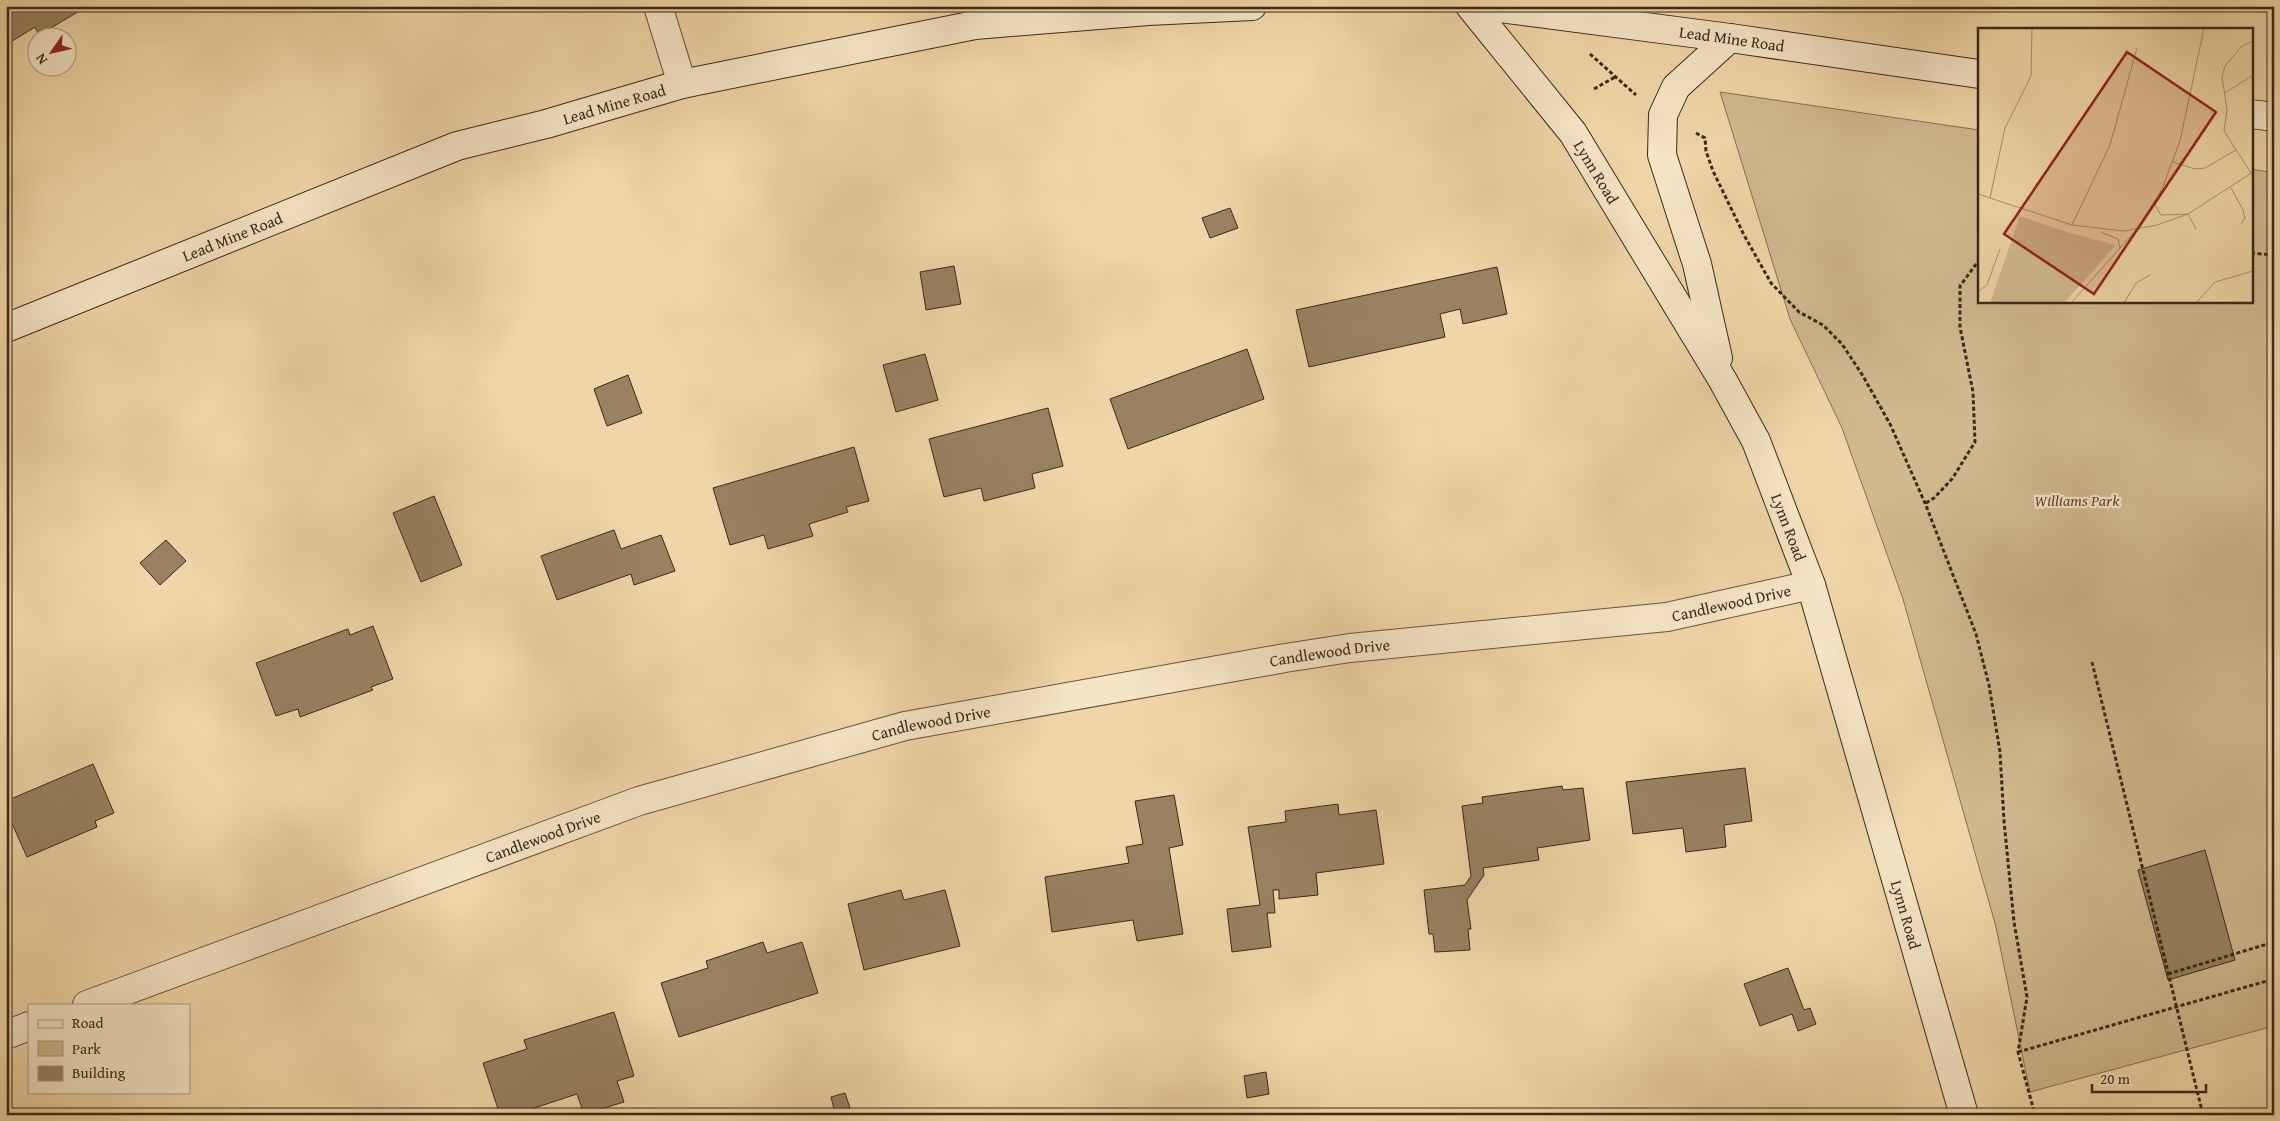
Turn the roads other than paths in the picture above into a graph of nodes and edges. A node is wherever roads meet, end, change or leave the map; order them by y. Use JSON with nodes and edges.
{"nodes":[{"id":1,"x":658,"y":6,"type":"edge"},
{"id":2,"x":1252,"y":6,"type":"edge"},
{"id":3,"x":1470,"y":6,"type":"edge"},
{"id":4,"x":1484,"y":6,"type":"edge"},
{"id":5,"x":1149,"y":8,"type":"edge"},
{"id":6,"x":1730,"y":38,"type":"junction"},
{"id":7,"x":1978,"y":74,"type":"edge"},
{"id":8,"x":682,"y":84,"type":"junction"},
{"id":9,"x":2252,"y":114,"type":"edge"},
{"id":10,"x":2274,"y":117,"type":"edge"},
{"id":11,"x":6,"y":328,"type":"edge"},
{"id":12,"x":1722,"y":379,"type":"junction"},
{"id":13,"x":1811,"y":585,"type":"junction"},
{"id":14,"x":90,"y":1004,"type":"edge"},
{"id":15,"x":28,"y":1026,"type":"edge"},
{"id":16,"x":6,"y":1035,"type":"edge"},
{"id":17,"x":1964,"y":1115,"type":"edge"}],
"edges":[{"from":1,"to":8,"type":"main road"},
{"from":2,"to":5,"type":"main road","name":"Lead Mine Road"},
{"from":3,"to":12,"type":"main road","name":"Lynn Road"},
{"from":4,"to":6,"type":"main road","name":"Lead Mine Road"},
{"from":5,"to":8,"type":"main road","name":"Lead Mine Road"},
{"from":6,"to":7,"type":"main road","name":"Lead Mine Road"},
{"from":6,"to":12,"type":"main road"},
{"from":8,"to":11,"type":"main road","name":"Lead Mine Road"},
{"from":9,"to":10,"type":"main road"},
{"from":12,"to":13,"type":"main road","name":"Lynn Road"},
{"from":13,"to":14,"type":"main road","name":"Candlewood Drive"},
{"from":13,"to":17,"type":"main road","name":"Lynn Road"},
{"from":15,"to":16,"type":"main road"}]}
